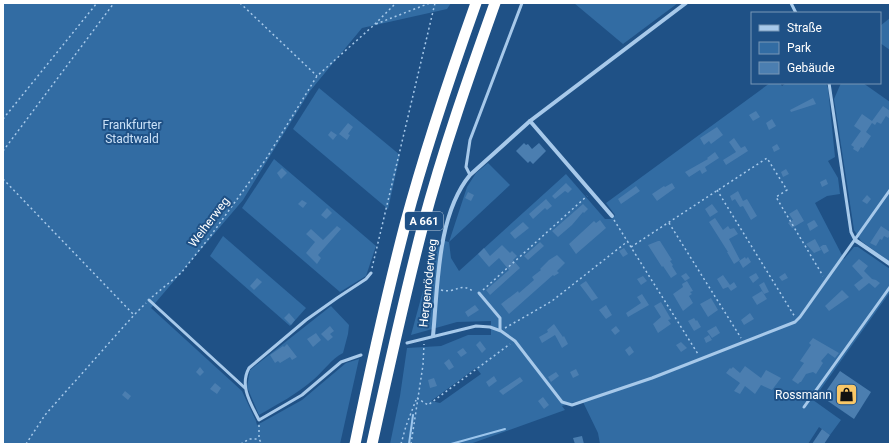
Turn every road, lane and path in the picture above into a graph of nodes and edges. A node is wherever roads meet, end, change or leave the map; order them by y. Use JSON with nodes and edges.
{"nodes":[{"id":1,"x":97,"y":3,"type":"edge"},
{"id":2,"x":114,"y":3,"type":"edge"},
{"id":3,"x":240,"y":3,"type":"edge"},
{"id":4,"x":396,"y":3,"type":"edge"},
{"id":5,"x":430,"y":3,"type":"edge"},
{"id":6,"x":435,"y":3,"type":"edge"},
{"id":7,"x":476,"y":3,"type":"edge"},
{"id":8,"x":495,"y":3,"type":"edge"},
{"id":9,"x":522,"y":3,"type":"edge"},
{"id":10,"x":686,"y":3,"type":"edge"},
{"id":11,"x":791,"y":3,"type":"edge"},
{"id":12,"x":796,"y":12,"type":"edge"},
{"id":13,"x":374,"y":25,"type":"junction"},
{"id":14,"x":317,"y":76,"type":"junction"},
{"id":15,"x":829,"y":84,"type":"edge"},
{"id":16,"x":3,"y":119,"type":"edge"},
{"id":17,"x":530,"y":121,"type":"junction"},
{"id":18,"x":3,"y":151,"type":"edge"},
{"id":19,"x":470,"y":175,"type":"junction"},
{"id":20,"x":3,"y":179,"type":"edge"},
{"id":21,"x":717,"y":190,"type":"junction"},
{"id":22,"x":890,"y":190,"type":"edge"},
{"id":23,"x":591,"y":192,"type":"junction"},
{"id":24,"x":612,"y":216,"type":"joint"},
{"id":25,"x":669,"y":223,"type":"junction"},
{"id":26,"x":855,"y":240,"type":"junction"},
{"id":27,"x":628,"y":241,"type":"junction"},
{"id":28,"x":631,"y":247,"type":"junction"},
{"id":29,"x":890,"y":264,"type":"edge"},
{"id":30,"x":371,"y":274,"type":"joint"},
{"id":31,"x":826,"y":280,"type":"junction"},
{"id":32,"x":890,"y":287,"type":"edge"},
{"id":33,"x":437,"y":290,"type":"junction"},
{"id":34,"x":479,"y":293,"type":"junction"},
{"id":35,"x":149,"y":300,"type":"junction"},
{"id":36,"x":134,"y":314,"type":"junction"},
{"id":37,"x":797,"y":320,"type":"junction"},
{"id":38,"x":500,"y":331,"type":"junction"},
{"id":39,"x":433,"y":336,"type":"junction"},
{"id":40,"x":424,"y":338,"type":"junction"},
{"id":41,"x":515,"y":341,"type":"junction"},
{"id":42,"x":744,"y":342,"type":"junction"},
{"id":43,"x":406,"y":343,"type":"dead end"},
{"id":44,"x":361,"y":355,"type":"dead end"},
{"id":45,"x":701,"y":359,"type":"junction"},
{"id":46,"x":245,"y":388,"type":"junction"},
{"id":47,"x":417,"y":398,"type":"junction"},
{"id":48,"x":804,"y":407,"type":"dead end"},
{"id":49,"x":259,"y":420,"type":"junction"},
{"id":50,"x":259,"y":439,"type":"junction"},
{"id":51,"x":26,"y":444,"type":"edge"},
{"id":52,"x":241,"y":444,"type":"edge"},
{"id":53,"x":262,"y":444,"type":"edge"},
{"id":54,"x":355,"y":444,"type":"edge"},
{"id":55,"x":372,"y":444,"type":"edge"},
{"id":56,"x":402,"y":444,"type":"edge"},
{"id":57,"x":411,"y":444,"type":"edge"}],
"edges":[{"from":1,"to":16,"type":"path"},
{"from":2,"to":18,"type":"path"},
{"from":3,"to":14,"type":"path"},
{"from":4,"to":13,"type":"path","name":"Weiherweg"},
{"from":5,"to":13,"type":"path"},
{"from":6,"to":30,"type":"path"},
{"from":7,"to":54,"type":"highway","number":"A 661"},
{"from":8,"to":55,"type":"highway","number":"A 661"},
{"from":9,"to":19,"type":"lane"},
{"from":10,"to":17,"type":"street","name":"Hergenröderweg"},
{"from":11,"to":12,"type":"lane"},
{"from":13,"to":14,"type":"path","name":"Weiherweg"},
{"from":14,"to":35,"type":"path","name":"Weiherweg"},
{"from":15,"to":26,"type":"lane"},
{"from":17,"to":19,"type":"street","name":"Hergenröderweg"},
{"from":17,"to":23,"type":"street"},
{"from":19,"to":33,"type":"street","name":"Hergenröderweg"},
{"from":20,"to":36,"type":"path"},
{"from":21,"to":25,"type":"path"},
{"from":21,"to":31,"type":"path"},
{"from":21,"to":37,"type":"path"},
{"from":22,"to":26,"type":"lane"},
{"from":23,"to":24,"type":"street"},
{"from":23,"to":34,"type":"path"},
{"from":24,"to":27,"type":"path"},
{"from":25,"to":28,"type":"path"},
{"from":25,"to":42,"type":"path"},
{"from":26,"to":29,"type":"street"},
{"from":26,"to":31,"type":"lane"},
{"from":27,"to":28,"type":"path"},
{"from":27,"to":38,"type":"path"},
{"from":28,"to":45,"type":"path"},
{"from":30,"to":46,"type":"lane"},
{"from":31,"to":37,"type":"lane"},
{"from":32,"to":48,"type":"lane"},
{"from":33,"to":34,"type":"path"},
{"from":33,"to":39,"type":"street","name":"Hergenröderweg"},
{"from":34,"to":38,"type":"lane"},
{"from":35,"to":36,"type":"path","name":"Weiherweg"},
{"from":35,"to":46,"type":"lane"},
{"from":36,"to":51,"type":"path","name":"Weiherweg"},
{"from":37,"to":42,"type":"lane"},
{"from":38,"to":39,"type":"lane"},
{"from":38,"to":41,"type":"lane"},
{"from":39,"to":40,"type":"lane"},
{"from":40,"to":43,"type":"lane"},
{"from":40,"to":47,"type":"path"},
{"from":41,"to":45,"type":"lane"},
{"from":41,"to":47,"type":"path"},
{"from":42,"to":45,"type":"lane"},
{"from":44,"to":49,"type":"lane"},
{"from":46,"to":49,"type":"lane"},
{"from":47,"to":56,"type":"path"},
{"from":47,"to":57,"type":"path"},
{"from":49,"to":50,"type":"path"},
{"from":50,"to":52,"type":"path"},
{"from":50,"to":53,"type":"path"}]}
